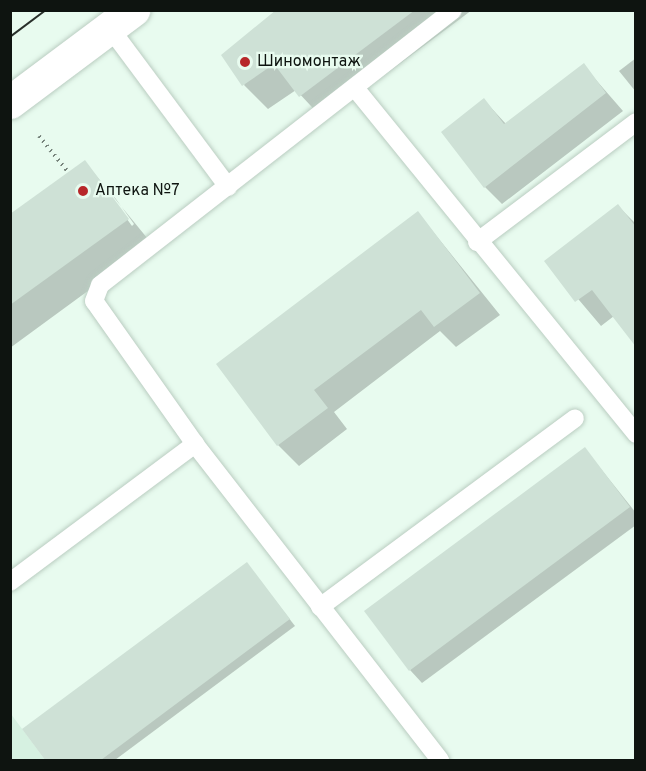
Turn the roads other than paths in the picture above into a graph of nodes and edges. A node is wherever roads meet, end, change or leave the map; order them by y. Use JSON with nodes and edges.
{"nodes":[{"id":1,"x":453,"y":10,"type":"edge"},
{"id":2,"x":122,"y":19,"type":"edge"},
{"id":3,"x":355,"y":88,"type":"junction"},
{"id":4,"x":10,"y":102,"type":"edge"},
{"id":5,"x":636,"y":122,"type":"edge"},
{"id":6,"x":228,"y":187,"type":"junction"},
{"id":7,"x":477,"y":242,"type":"junction"},
{"id":8,"x":575,"y":418,"type":"dead end"},
{"id":9,"x":636,"y":434,"type":"edge"},
{"id":10,"x":195,"y":444,"type":"junction"},
{"id":11,"x":10,"y":582,"type":"edge"},
{"id":12,"x":320,"y":607,"type":"junction"},
{"id":13,"x":440,"y":760,"type":"edge"}],
"edges":[{"from":1,"to":3,"type":"lane"},
{"from":2,"to":4,"type":"main road"},
{"from":2,"to":6,"type":"lane"},
{"from":3,"to":6,"type":"lane"},
{"from":3,"to":7,"type":"lane"},
{"from":5,"to":7,"type":"lane"},
{"from":6,"to":10,"type":"lane"},
{"from":7,"to":9,"type":"lane"},
{"from":8,"to":12,"type":"lane"},
{"from":10,"to":11,"type":"lane"},
{"from":10,"to":12,"type":"lane"},
{"from":12,"to":13,"type":"lane"}]}
